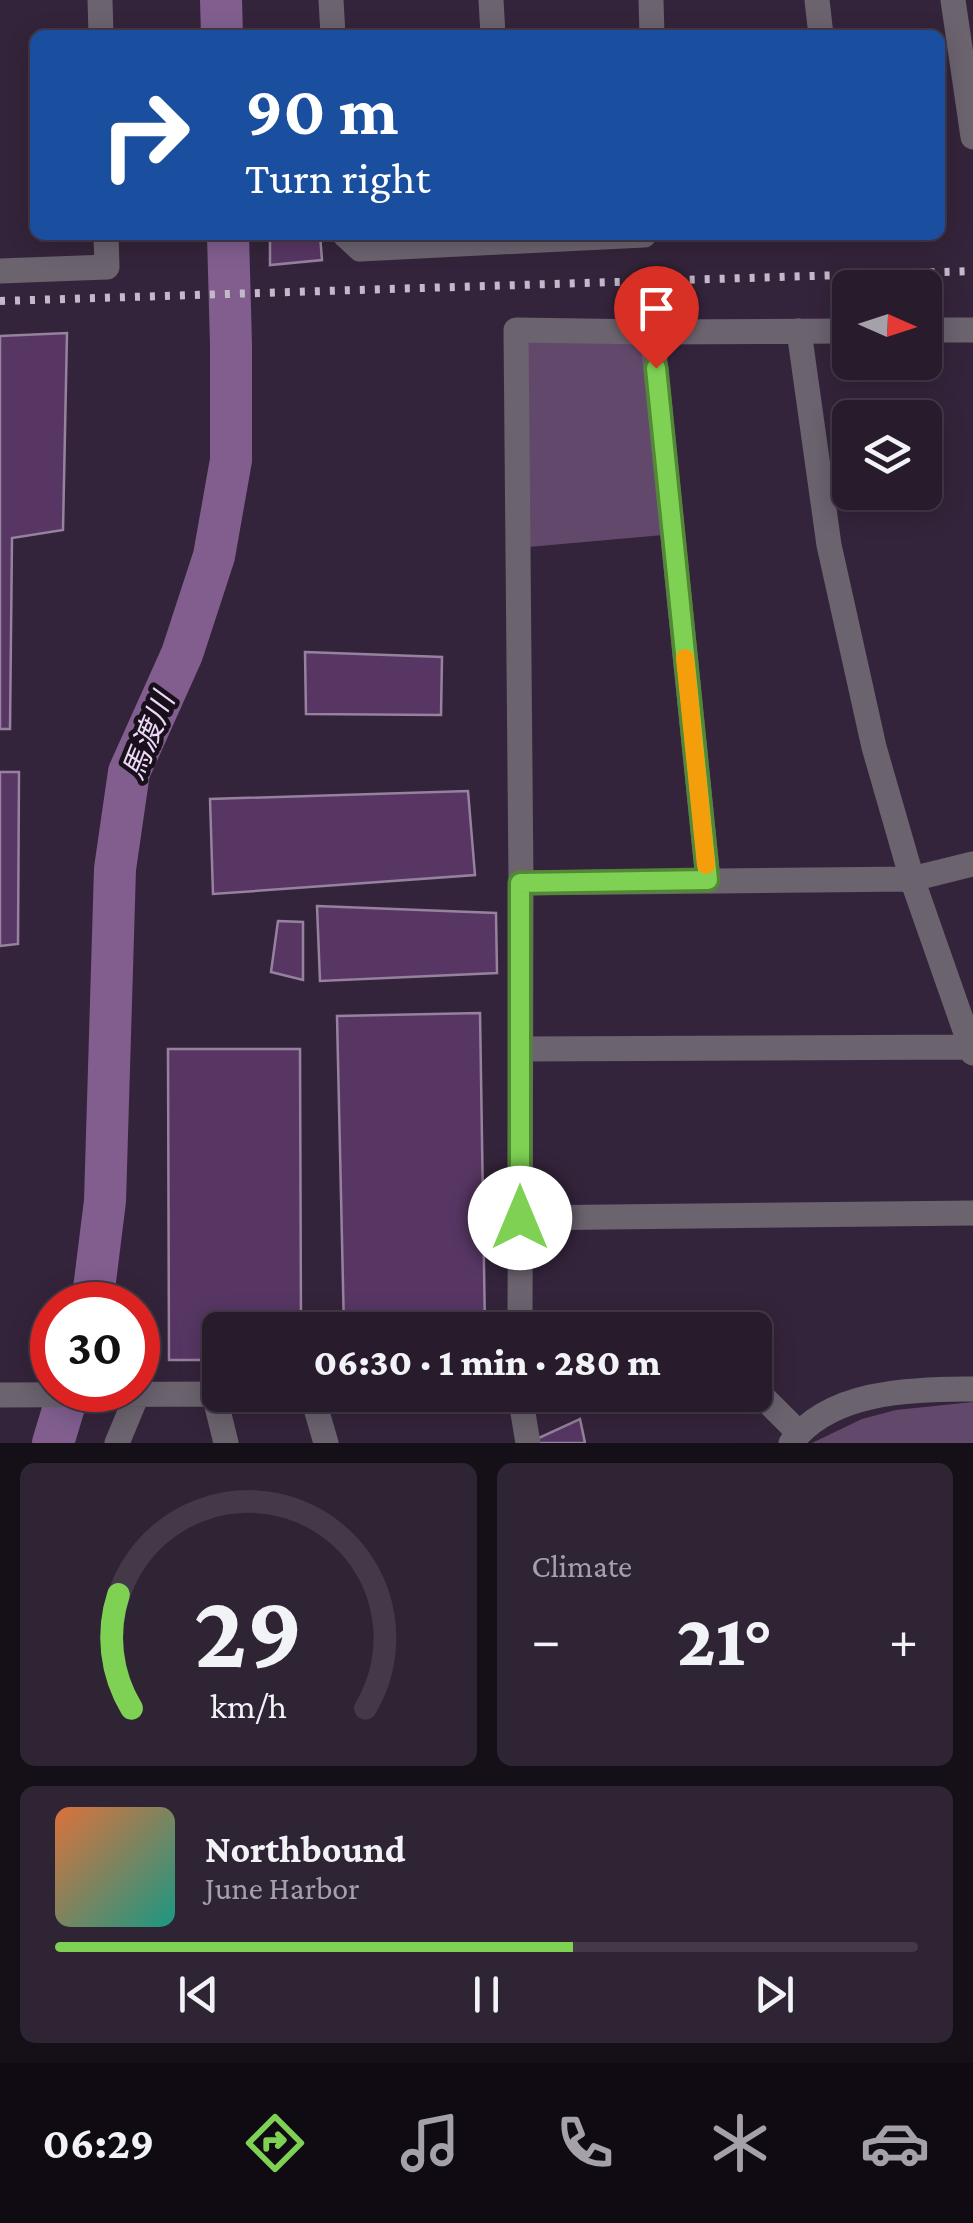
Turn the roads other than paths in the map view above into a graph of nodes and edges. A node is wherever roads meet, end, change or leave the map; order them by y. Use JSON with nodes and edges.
{"nodes":[{"id":1,"x":100,"y":0,"type":"edge"},
{"id":2,"x":331,"y":0,"type":"edge"},
{"id":3,"x":491,"y":0,"type":"edge"},
{"id":4,"x":651,"y":0,"type":"edge"},
{"id":5,"x":817,"y":0,"type":"edge"},
{"id":6,"x":953,"y":0,"type":"edge"},
{"id":7,"x":101,"y":30,"type":"edge"},
{"id":8,"x":333,"y":30,"type":"edge"},
{"id":9,"x":493,"y":30,"type":"edge"},
{"id":10,"x":652,"y":30,"type":"edge"},
{"id":11,"x":820,"y":30,"type":"edge"},
{"id":12,"x":973,"y":138,"type":"edge"},
{"id":13,"x":106,"y":240,"type":"edge"},
{"id":14,"x":350,"y":240,"type":"edge"},
{"id":15,"x":474,"y":240,"type":"edge"},
{"id":16,"x":0,"y":272,"type":"edge"},
{"id":17,"x":832,"y":330,"type":"edge"},
{"id":18,"x":942,"y":330,"type":"edge"},
{"id":19,"x":973,"y":330,"type":"edge"},
{"id":20,"x":798,"y":331,"type":"junction"},
{"id":21,"x":652,"y":332,"type":"junction"},
{"id":22,"x":973,"y":864,"type":"edge"},
{"id":23,"x":912,"y":878,"type":"junction"},
{"id":24,"x":708,"y":880,"type":"junction"},
{"id":25,"x":520,"y":883,"type":"junction"},
{"id":26,"x":521,"y":1050,"type":"junction"},
{"id":27,"x":972,"y":1050,"type":"edge"},
{"id":28,"x":973,"y":1212,"type":"edge"},
{"id":29,"x":520,"y":1218,"type":"junction"},
{"id":30,"x":520,"y":1312,"type":"edge"},
{"id":31,"x":973,"y":1390,"type":"edge"},
{"id":32,"x":202,"y":1394,"type":"edge"},
{"id":33,"x":0,"y":1395,"type":"edge"},
{"id":34,"x":30,"y":1395,"type":"edge"},
{"id":35,"x":160,"y":1395,"type":"edge"},
{"id":36,"x":772,"y":1408,"type":"edge"},
{"id":37,"x":130,"y":1412,"type":"edge"},
{"id":38,"x":220,"y":1412,"type":"edge"},
{"id":39,"x":317,"y":1412,"type":"edge"},
{"id":40,"x":523,"y":1412,"type":"edge"},
{"id":41,"x":795,"y":1438,"type":"edge"},
{"id":42,"x":117,"y":1443,"type":"edge"},
{"id":43,"x":226,"y":1443,"type":"edge"},
{"id":44,"x":326,"y":1443,"type":"edge"},
{"id":45,"x":528,"y":1443,"type":"edge"}],
"edges":[{"from":1,"to":7,"type":"street"},
{"from":2,"to":8,"type":"street"},
{"from":3,"to":9,"type":"street"},
{"from":4,"to":10,"type":"street"},
{"from":5,"to":11,"type":"street"},
{"from":6,"to":12,"type":"street"},
{"from":13,"to":16,"type":"street"},
{"from":14,"to":15,"type":"street"},
{"from":17,"to":20,"type":"street"},
{"from":18,"to":19,"type":"street"},
{"from":20,"to":21,"type":"street"},
{"from":20,"to":23,"type":"street"},
{"from":21,"to":24,"type":"street"},
{"from":21,"to":25,"type":"street"},
{"from":22,"to":23,"type":"street"},
{"from":23,"to":24,"type":"street"},
{"from":23,"to":27,"type":"street"},
{"from":24,"to":25,"type":"street"},
{"from":25,"to":26,"type":"street"},
{"from":26,"to":27,"type":"street"},
{"from":26,"to":29,"type":"street"},
{"from":28,"to":29,"type":"street"},
{"from":29,"to":30,"type":"street"},
{"from":31,"to":41,"type":"street"},
{"from":32,"to":35,"type":"street"},
{"from":33,"to":34,"type":"street"},
{"from":36,"to":41,"type":"street"},
{"from":37,"to":42,"type":"street"},
{"from":38,"to":43,"type":"street"},
{"from":39,"to":44,"type":"street"},
{"from":40,"to":45,"type":"street"}]}
